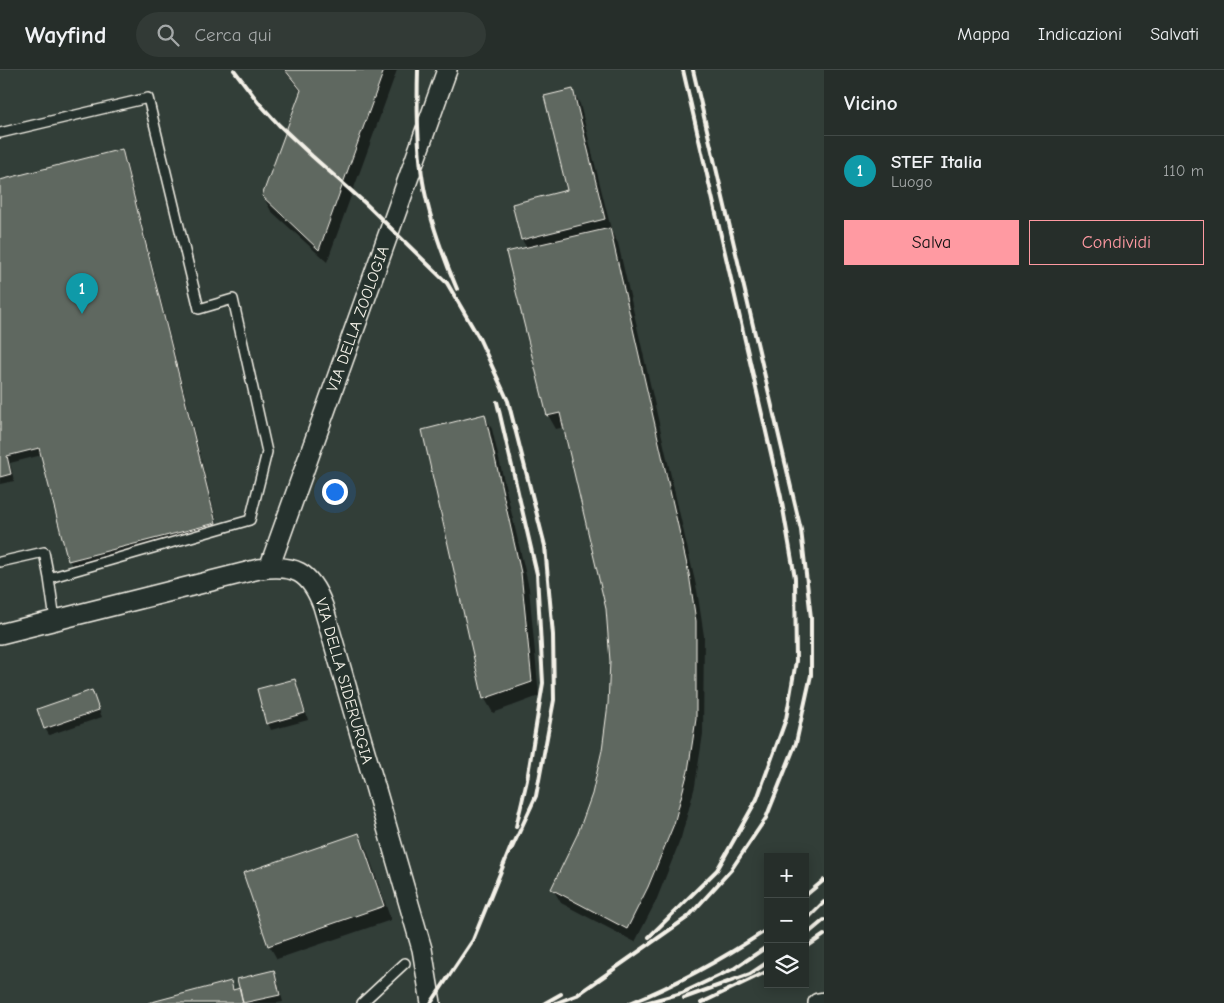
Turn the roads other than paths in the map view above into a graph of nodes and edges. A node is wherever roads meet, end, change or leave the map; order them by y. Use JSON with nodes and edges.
{"nodes":[{"id":1,"x":448,"y":70,"type":"edge"},
{"id":2,"x":0,"y":133,"type":"edge"},
{"id":3,"x":0,"y":562,"type":"edge"},
{"id":4,"x":269,"y":568,"type":"junction"},
{"id":5,"x":49,"y":578,"type":"junction"},
{"id":6,"x":55,"y":620,"type":"junction"},
{"id":7,"x":0,"y":634,"type":"edge"},
{"id":8,"x":405,"y":963,"type":"dead end"},
{"id":9,"x":824,"y":1002,"type":"edge"},
{"id":10,"x":362,"y":1003,"type":"edge"},
{"id":11,"x":431,"y":1003,"type":"edge"},
{"id":12,"x":818,"y":1003,"type":"edge"}],
"edges":[{"from":1,"to":4,"type":"street","name":"VIA DELLA ZOOLOGIA"},
{"from":2,"to":5,"type":"lane"},
{"from":3,"to":5,"type":"lane"},
{"from":4,"to":6,"type":"street","name":"VIA DELLA SIDERURGIA"},
{"from":4,"to":11,"type":"street","name":"VIA DELLA SIDERURGIA"},
{"from":5,"to":6,"type":"lane"},
{"from":6,"to":7,"type":"street","name":"VIA DELLA SIDERURGIA"},
{"from":8,"to":10,"type":"lane"},
{"from":9,"to":12,"type":"street"}]}
